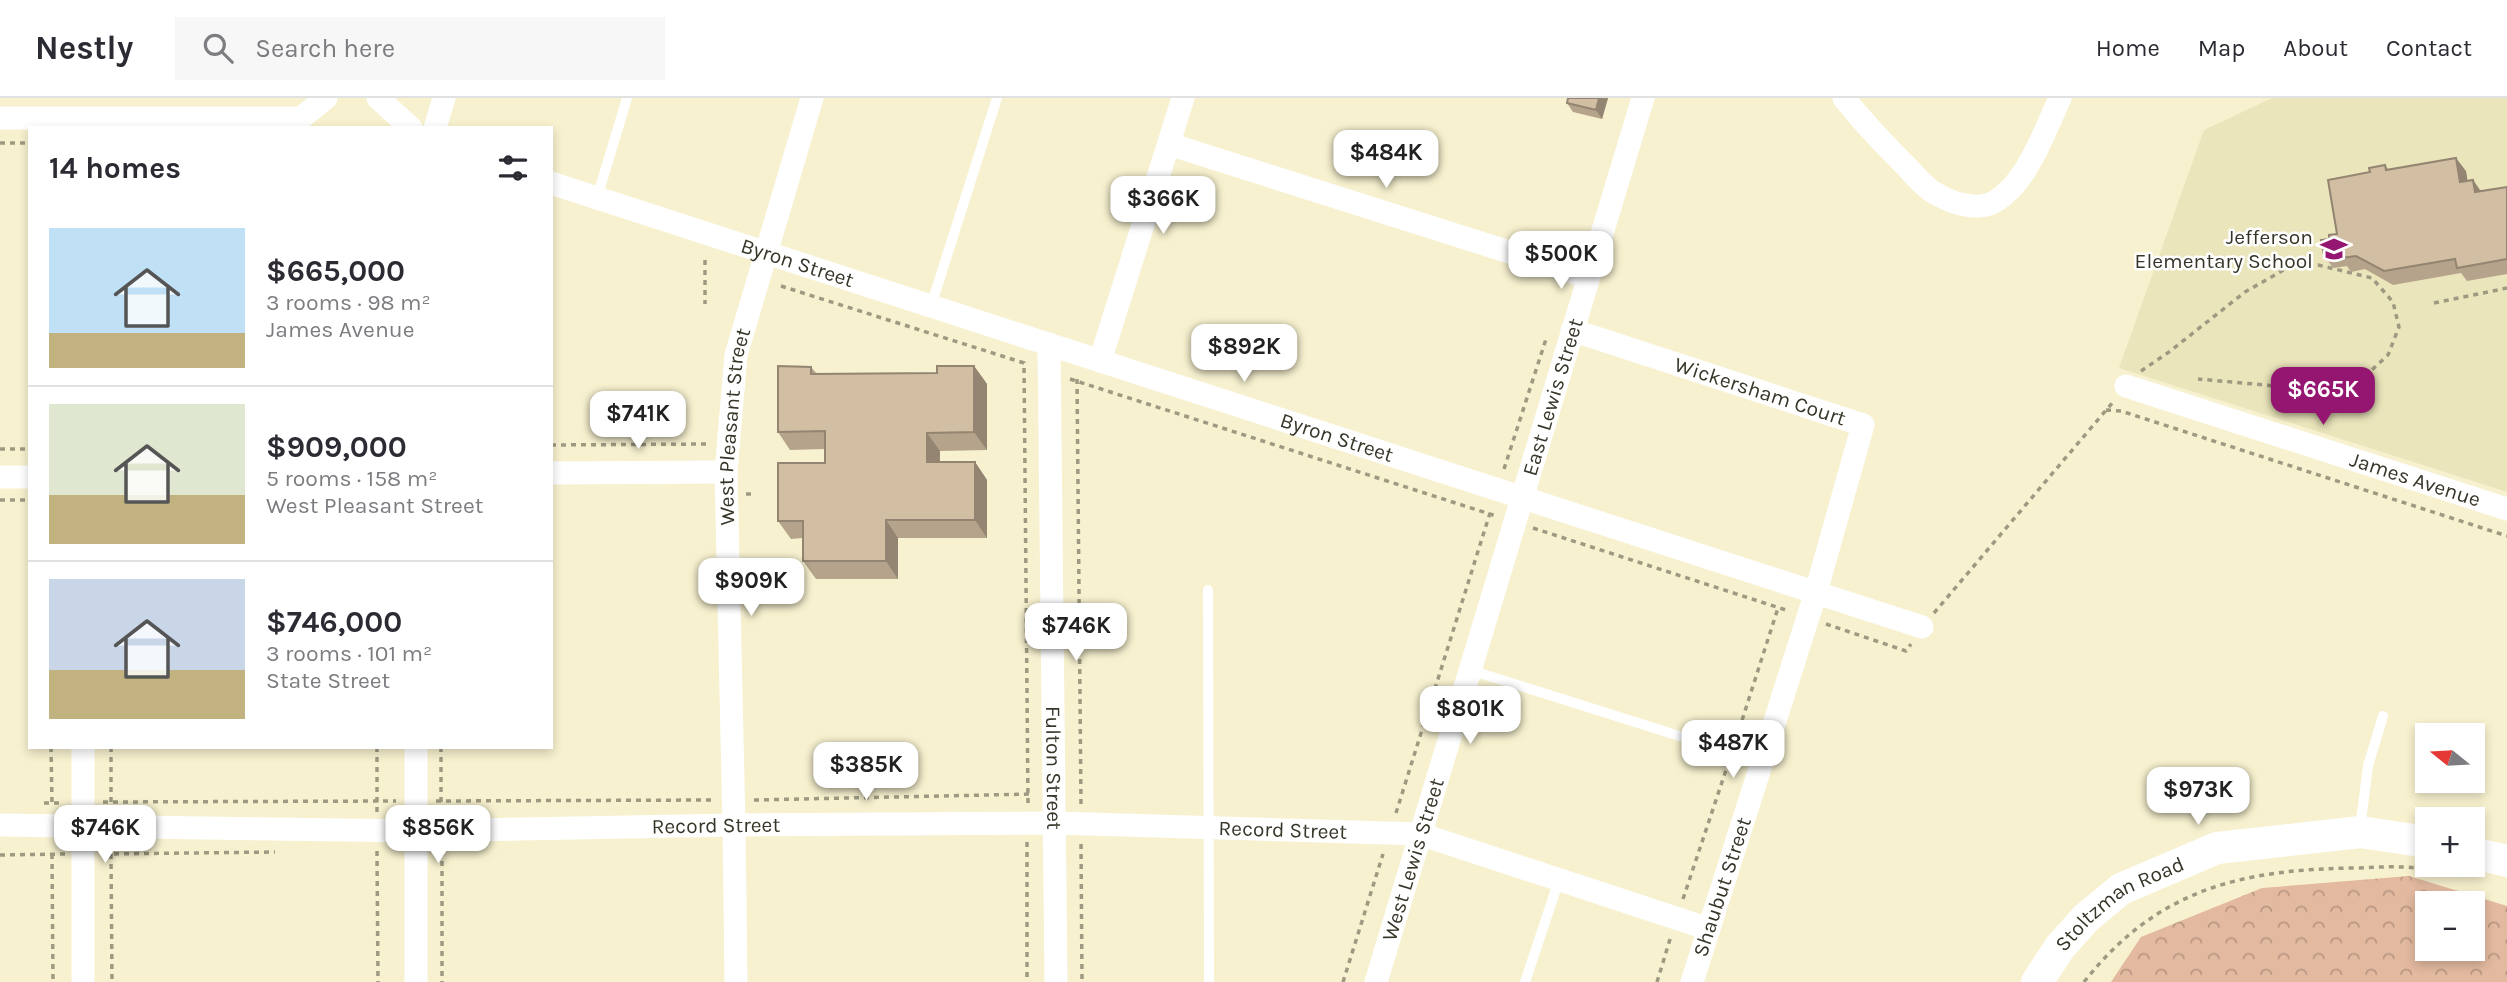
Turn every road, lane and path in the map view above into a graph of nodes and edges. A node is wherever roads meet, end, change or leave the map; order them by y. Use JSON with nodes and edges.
{"nodes":[{"id":1,"x":326,"y":98,"type":"edge"},
{"id":2,"x":378,"y":98,"type":"edge"},
{"id":3,"x":444,"y":98,"type":"edge"},
{"id":4,"x":627,"y":98,"type":"edge"},
{"id":5,"x":813,"y":98,"type":"edge"},
{"id":6,"x":997,"y":98,"type":"edge"},
{"id":7,"x":1183,"y":98,"type":"edge"},
{"id":8,"x":1643,"y":98,"type":"edge"},
{"id":9,"x":1844,"y":98,"type":"edge"},
{"id":10,"x":2060,"y":98,"type":"edge"},
{"id":11,"x":80,"y":115,"type":"edge"},
{"id":12,"x":0,"y":118,"type":"edge"},
{"id":13,"x":409,"y":126,"type":"edge"},
{"id":14,"x":436,"y":126,"type":"edge"},
{"id":15,"x":0,"y":143,"type":"edge"},
{"id":16,"x":28,"y":143,"type":"edge"},
{"id":17,"x":1169,"y":144,"type":"junction"},
{"id":18,"x":553,"y":184,"type":"edge"},
{"id":19,"x":597,"y":198,"type":"junction"},
{"id":20,"x":765,"y":252,"type":"junction"},
{"id":21,"x":705,"y":260,"type":"dead end"},
{"id":22,"x":1588,"y":278,"type":"junction"},
{"id":23,"x":780,"y":286,"type":"dead end"},
{"id":24,"x":2507,"y":288,"type":"edge"},
{"id":25,"x":2434,"y":303,"type":"dead end"},
{"id":26,"x":705,"y":304,"type":"dead end"},
{"id":27,"x":931,"y":306,"type":"junction"},
{"id":28,"x":1561,"y":328,"type":"junction"},
{"id":29,"x":1049,"y":344,"type":"junction"},
{"id":30,"x":1077,"y":353,"type":"junction"},
{"id":31,"x":1100,"y":361,"type":"junction"},
{"id":32,"x":1024,"y":363,"type":"junction"},
{"id":33,"x":1049,"y":372,"type":"junction"},
{"id":34,"x":1077,"y":381,"type":"junction"},
{"id":35,"x":2126,"y":386,"type":"dead end"},
{"id":36,"x":2106,"y":410,"type":"dead end"},
{"id":37,"x":728,"y":443,"type":"junction"},
{"id":38,"x":553,"y":445,"type":"edge"},
{"id":39,"x":0,"y":449,"type":"edge"},
{"id":40,"x":28,"y":449,"type":"edge"},
{"id":41,"x":726,"y":472,"type":"junction"},
{"id":42,"x":553,"y":473,"type":"edge"},
{"id":43,"x":0,"y":477,"type":"edge"},
{"id":44,"x":28,"y":477,"type":"edge"},
{"id":45,"x":1498,"y":489,"type":"junction"},
{"id":46,"x":1522,"y":497,"type":"junction"},
{"id":47,"x":0,"y":500,"type":"edge"},
{"id":48,"x":28,"y":500,"type":"edge"},
{"id":49,"x":2507,"y":509,"type":"edge"},
{"id":50,"x":1490,"y":514,"type":"junction"},
{"id":51,"x":1515,"y":522,"type":"junction"},
{"id":52,"x":2507,"y":536,"type":"edge"},
{"id":53,"x":1208,"y":590,"type":"dead end"},
{"id":54,"x":1816,"y":592,"type":"junction"},
{"id":55,"x":1778,"y":608,"type":"junction"},
{"id":56,"x":1808,"y":618,"type":"junction"},
{"id":57,"x":1922,"y":626,"type":"joint"},
{"id":58,"x":1470,"y":670,"type":"junction"},
{"id":59,"x":2384,"y":716,"type":"dead end"},
{"id":60,"x":51,"y":749,"type":"edge"},
{"id":61,"x":83,"y":749,"type":"edge"},
{"id":62,"x":111,"y":749,"type":"edge"},
{"id":63,"x":377,"y":749,"type":"edge"},
{"id":64,"x":416,"y":749,"type":"edge"},
{"id":65,"x":441,"y":749,"type":"edge"},
{"id":66,"x":1732,"y":752,"type":"junction"},
{"id":67,"x":1762,"y":762,"type":"junction"},
{"id":68,"x":1081,"y":793,"type":"junction"},
{"id":69,"x":1028,"y":794,"type":"junction"},
{"id":70,"x":1056,"y":794,"type":"junction"},
{"id":71,"x":734,"y":800,"type":"junction"},
{"id":72,"x":377,"y":801,"type":"junction"},
{"id":73,"x":416,"y":801,"type":"junction"},
{"id":74,"x":441,"y":801,"type":"junction"},
{"id":75,"x":39,"y":803,"type":"dead end"},
{"id":76,"x":52,"y":814,"type":"junction"},
{"id":77,"x":83,"y":814,"type":"junction"},
{"id":78,"x":111,"y":814,"type":"junction"},
{"id":79,"x":1028,"y":823,"type":"junction"},
{"id":80,"x":1056,"y":823,"type":"junction"},
{"id":81,"x":1081,"y":824,"type":"junction"},
{"id":82,"x":0,"y":825,"type":"edge"},
{"id":83,"x":734,"y":825,"type":"junction"},
{"id":84,"x":1210,"y":827,"type":"junction"},
{"id":85,"x":377,"y":831,"type":"junction"},
{"id":86,"x":417,"y":831,"type":"junction"},
{"id":87,"x":442,"y":831,"type":"junction"},
{"id":88,"x":2360,"y":832,"type":"junction"},
{"id":89,"x":1390,"y":833,"type":"junction"},
{"id":90,"x":1420,"y":834,"type":"junction"},
{"id":91,"x":2415,"y":840,"type":"edge"},
{"id":92,"x":2507,"y":861,"type":"edge"},
{"id":93,"x":2485,"y":864,"type":"edge"},
{"id":94,"x":2415,"y":868,"type":"edge"},
{"id":95,"x":1559,"y":880,"type":"junction"},
{"id":96,"x":1676,"y":918,"type":"junction"},
{"id":97,"x":1709,"y":929,"type":"junction"},
{"id":98,"x":53,"y":982,"type":"edge"},
{"id":99,"x":83,"y":982,"type":"edge"},
{"id":100,"x":112,"y":982,"type":"edge"},
{"id":101,"x":378,"y":982,"type":"edge"},
{"id":102,"x":416,"y":982,"type":"edge"},
{"id":103,"x":442,"y":982,"type":"edge"},
{"id":104,"x":736,"y":982,"type":"edge"},
{"id":105,"x":1027,"y":982,"type":"edge"},
{"id":106,"x":1056,"y":982,"type":"edge"},
{"id":107,"x":1082,"y":982,"type":"edge"},
{"id":108,"x":1209,"y":982,"type":"edge"},
{"id":109,"x":1343,"y":982,"type":"edge"},
{"id":110,"x":1376,"y":982,"type":"edge"},
{"id":111,"x":1525,"y":982,"type":"edge"},
{"id":112,"x":1657,"y":982,"type":"edge"},
{"id":113,"x":1692,"y":982,"type":"edge"},
{"id":114,"x":2038,"y":982,"type":"edge"},
{"id":115,"x":2084,"y":982,"type":"edge"}],
"edges":[{"from":1,"to":11,"type":"street"},
{"from":2,"to":13,"type":"street"},
{"from":3,"to":14,"type":"street"},
{"from":4,"to":19,"type":"lane"},
{"from":5,"to":20,"type":"street","name":"West Pleasant Street"},
{"from":6,"to":27,"type":"lane"},
{"from":7,"to":17,"type":"street"},
{"from":8,"to":22,"type":"street","name":"East Lewis Street"},
{"from":9,"to":10,"type":"street"},
{"from":11,"to":12,"type":"street"},
{"from":15,"to":16,"type":"path"},
{"from":17,"to":22,"type":"street"},
{"from":17,"to":31,"type":"street"},
{"from":18,"to":19,"type":"street","name":"Byron Street"},
{"from":19,"to":20,"type":"street","name":"Byron Street"},
{"from":20,"to":27,"type":"street","name":"Byron Street"},
{"from":20,"to":37,"type":"street","name":"West Pleasant Street"},
{"from":21,"to":26,"type":"path"},
{"from":22,"to":28,"type":"street","name":"East Lewis Street"},
{"from":23,"to":32,"type":"path"},
{"from":24,"to":25,"type":"path"},
{"from":27,"to":29,"type":"street","name":"Byron Street"},
{"from":28,"to":45,"type":"path"},
{"from":28,"to":46,"type":"street","name":"East Lewis Street"},
{"from":28,"to":54,"type":"street","name":"Wickersham Court"},
{"from":29,"to":30,"type":"street","name":"Byron Street"},
{"from":29,"to":33,"type":"street","name":"Fulton Street"},
{"from":30,"to":31,"type":"street","name":"Byron Street"},
{"from":30,"to":34,"type":"path"},
{"from":31,"to":45,"type":"street","name":"Byron Street"},
{"from":32,"to":33,"type":"path"},
{"from":32,"to":69,"type":"path"},
{"from":33,"to":34,"type":"path"},
{"from":33,"to":70,"type":"street","name":"Fulton Street"},
{"from":34,"to":50,"type":"path"},
{"from":34,"to":68,"type":"path"},
{"from":35,"to":49,"type":"street","name":"James Avenue"},
{"from":36,"to":52,"type":"path"},
{"from":37,"to":38,"type":"path"},
{"from":37,"to":41,"type":"street","name":"West Pleasant Street"},
{"from":39,"to":40,"type":"path"},
{"from":41,"to":42,"type":"street"},
{"from":41,"to":71,"type":"street","name":"West Pleasant Street"},
{"from":43,"to":44,"type":"street"},
{"from":45,"to":46,"type":"street","name":"Byron Street"},
{"from":45,"to":50,"type":"path"},
{"from":46,"to":51,"type":"street","name":"West Lewis Street"},
{"from":46,"to":54,"type":"street","name":"Byron Street"},
{"from":47,"to":48,"type":"path"},
{"from":50,"to":51,"type":"path"},
{"from":50,"to":89,"type":"path"},
{"from":51,"to":55,"type":"path"},
{"from":51,"to":58,"type":"street","name":"West Lewis Street"},
{"from":53,"to":84,"type":"lane"},
{"from":54,"to":56,"type":"street","name":"Shaubut Street"},
{"from":54,"to":57,"type":"street","name":"Byron Street"},
{"from":55,"to":56,"type":"path"},
{"from":55,"to":66,"type":"path"},
{"from":56,"to":57,"type":"path"},
{"from":56,"to":67,"type":"street","name":"Shaubut Street"},
{"from":58,"to":66,"type":"lane"},
{"from":58,"to":90,"type":"street","name":"West Lewis Street"},
{"from":59,"to":88,"type":"lane"},
{"from":60,"to":76,"type":"path"},
{"from":61,"to":77,"type":"street"},
{"from":62,"to":78,"type":"path"},
{"from":63,"to":72,"type":"path"},
{"from":64,"to":73,"type":"street"},
{"from":65,"to":74,"type":"path"},
{"from":66,"to":67,"type":"lane"},
{"from":66,"to":96,"type":"path"},
{"from":67,"to":97,"type":"street","name":"Shaubut Street"},
{"from":68,"to":70,"type":"path"},
{"from":68,"to":81,"type":"path"},
{"from":69,"to":70,"type":"path"},
{"from":69,"to":71,"type":"path"},
{"from":69,"to":79,"type":"path"},
{"from":70,"to":80,"type":"street","name":"Fulton Street"},
{"from":71,"to":74,"type":"path"},
{"from":71,"to":83,"type":"street","name":"West Pleasant Street"},
{"from":72,"to":73,"type":"path"},
{"from":72,"to":78,"type":"path"},
{"from":72,"to":85,"type":"path"},
{"from":73,"to":74,"type":"path"},
{"from":73,"to":86,"type":"street"},
{"from":74,"to":87,"type":"path"},
{"from":75,"to":76,"type":"path"},
{"from":76,"to":77,"type":"street","name":"Record Street"},
{"from":76,"to":77,"type":"path"},
{"from":76,"to":82,"type":"street","name":"Record Street"},
{"from":76,"to":98,"type":"path"},
{"from":77,"to":78,"type":"street","name":"Record Street"},
{"from":77,"to":78,"type":"path"},
{"from":77,"to":99,"type":"street"},
{"from":78,"to":85,"type":"street","name":"Record Street"},
{"from":78,"to":100,"type":"path"},
{"from":79,"to":80,"type":"street","name":"Record Street"},
{"from":79,"to":83,"type":"street","name":"Record Street"},
{"from":79,"to":105,"type":"path"},
{"from":80,"to":81,"type":"street","name":"Record Street"},
{"from":80,"to":106,"type":"street","name":"Fulton Street"},
{"from":81,"to":84,"type":"street","name":"Record Street"},
{"from":81,"to":107,"type":"path"},
{"from":83,"to":87,"type":"street","name":"Record Street"},
{"from":83,"to":104,"type":"street","name":"West Pleasant Street"},
{"from":84,"to":89,"type":"street","name":"Record Street"},
{"from":84,"to":108,"type":"lane"},
{"from":85,"to":86,"type":"street","name":"Record Street"},
{"from":85,"to":101,"type":"path"},
{"from":86,"to":87,"type":"street","name":"Record Street"},
{"from":86,"to":102,"type":"street"},
{"from":87,"to":103,"type":"path"},
{"from":88,"to":91,"type":"street","name":"Stoltzman Road"},
{"from":88,"to":114,"type":"street","name":"Stoltzman Road"},
{"from":89,"to":90,"type":"street","name":"Record Street"},
{"from":89,"to":109,"type":"path"},
{"from":90,"to":95,"type":"street","name":"Record Street"},
{"from":90,"to":110,"type":"street","name":"West Lewis Street"},
{"from":92,"to":93,"type":"street"},
{"from":94,"to":115,"type":"path"},
{"from":95,"to":96,"type":"street","name":"Record Street"},
{"from":95,"to":111,"type":"lane"},
{"from":96,"to":97,"type":"street","name":"Record Street"},
{"from":96,"to":112,"type":"path"},
{"from":97,"to":113,"type":"street","name":"Shaubut Street"}]}
